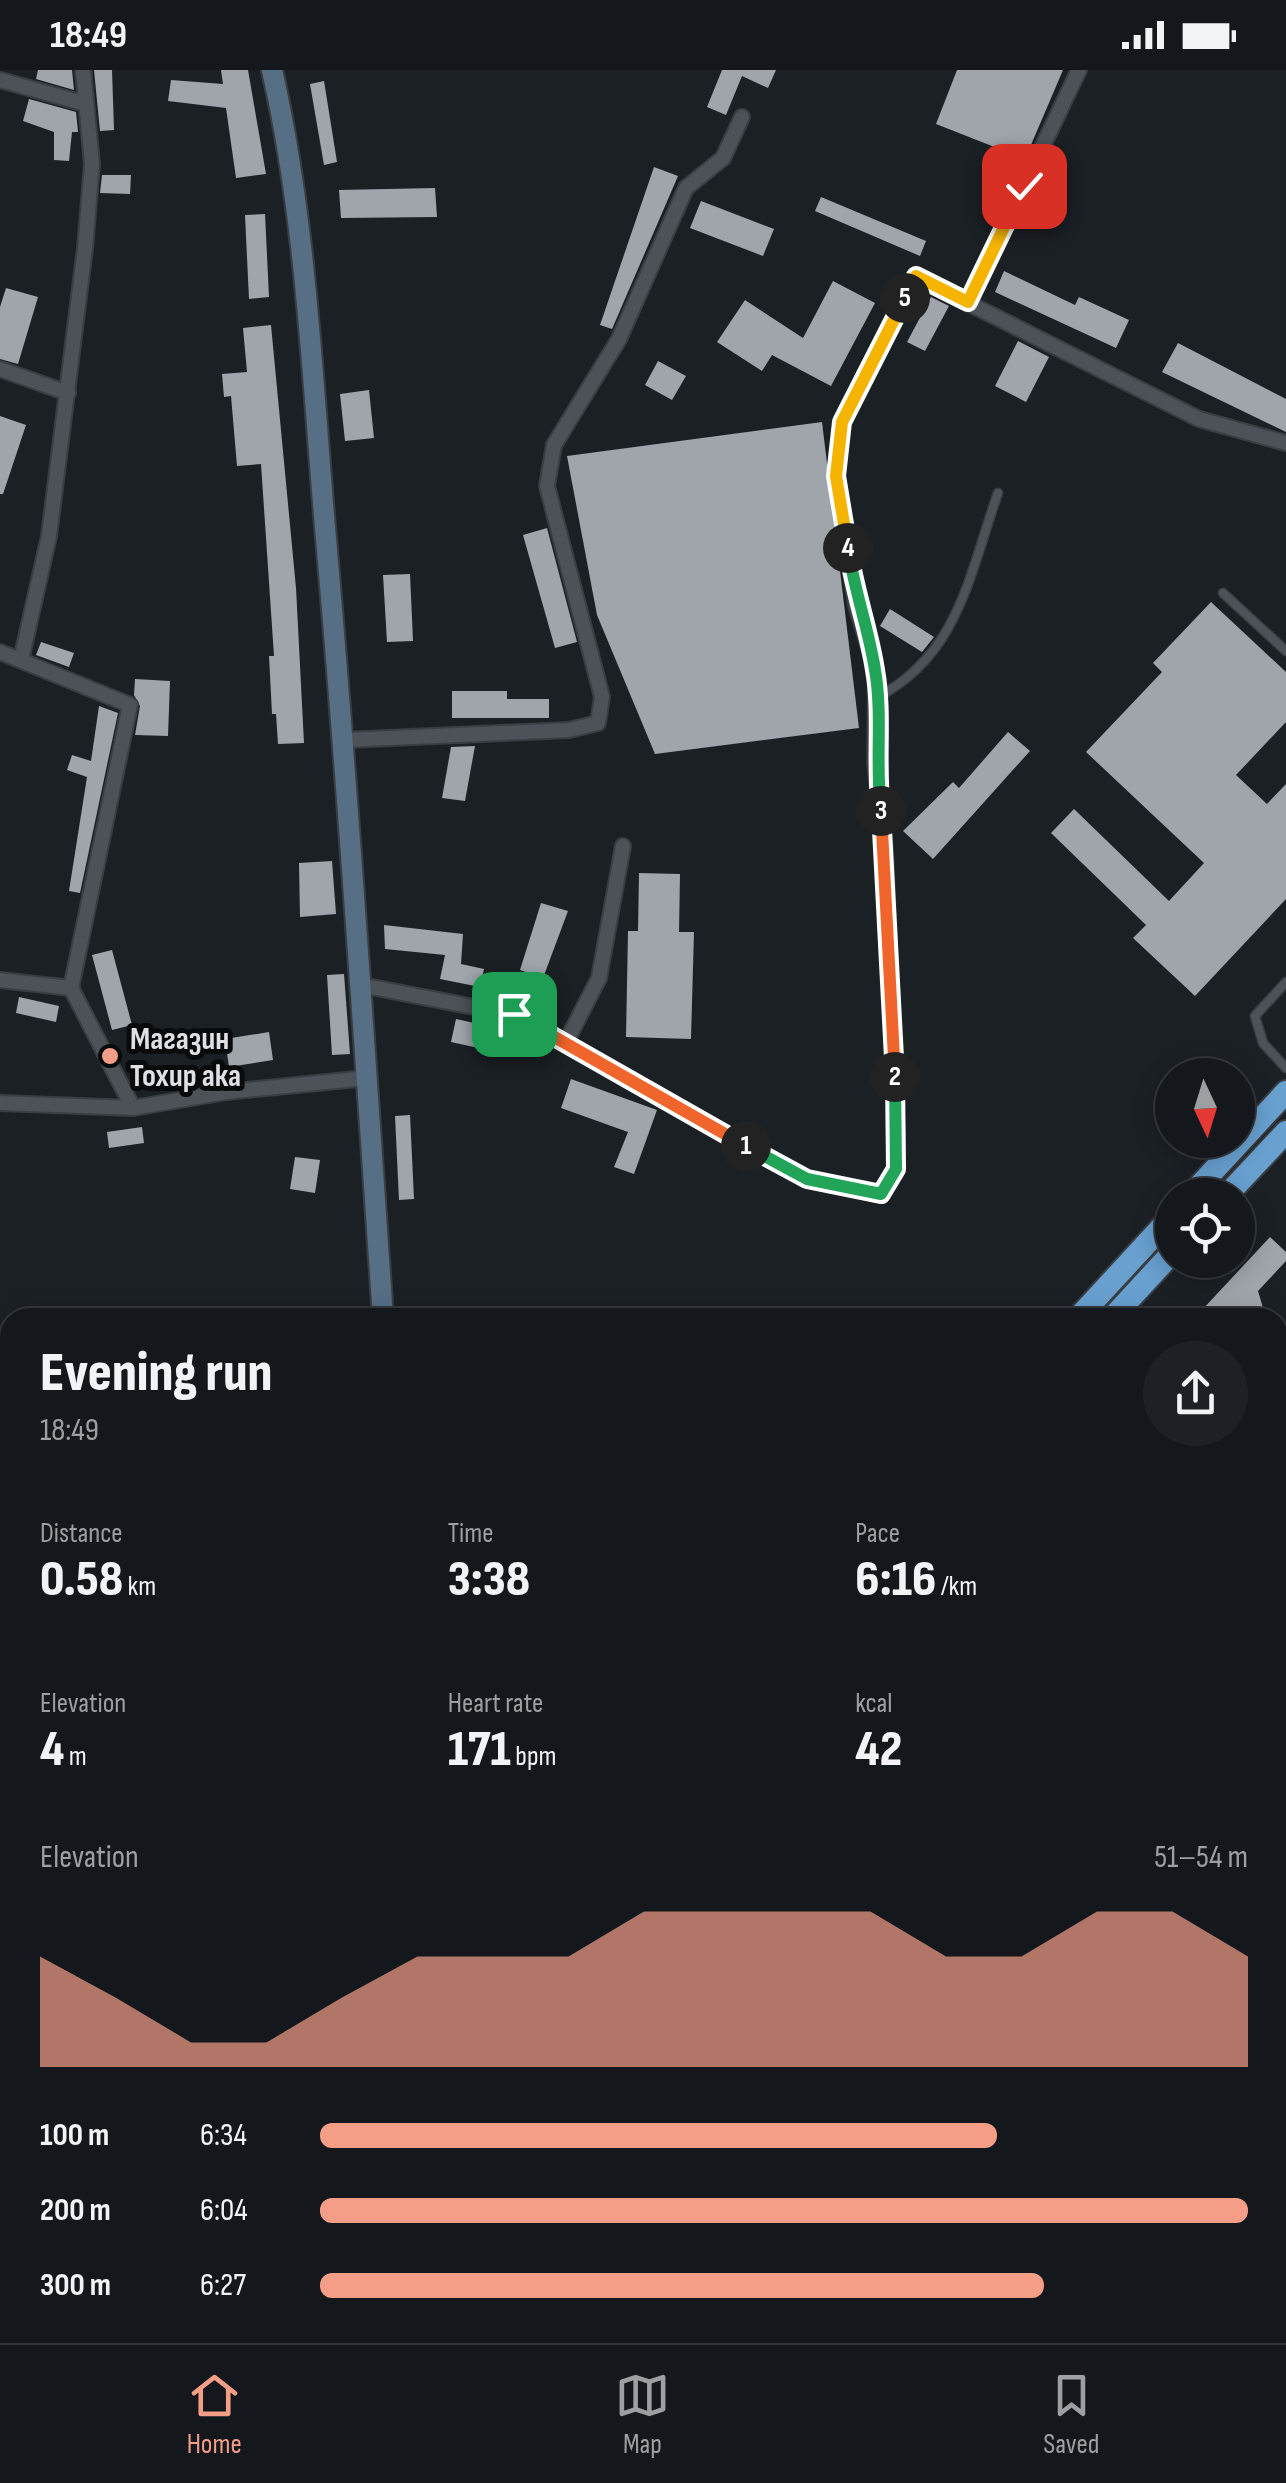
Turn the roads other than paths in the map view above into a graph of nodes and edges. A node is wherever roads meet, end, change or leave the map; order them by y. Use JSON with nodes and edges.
{"nodes":[{"id":1,"x":83,"y":70,"type":"edge"},
{"id":2,"x":272,"y":70,"type":"edge"},
{"id":3,"x":1078,"y":70,"type":"edge"},
{"id":4,"x":0,"y":80,"type":"edge"},
{"id":5,"x":86,"y":104,"type":"junction"},
{"id":6,"x":742,"y":117,"type":"dead end"},
{"id":7,"x":968,"y":302,"type":"junction"},
{"id":8,"x":0,"y":369,"type":"edge"},
{"id":9,"x":68,"y":393,"type":"junction"},
{"id":10,"x":1286,"y":444,"type":"edge"},
{"id":11,"x":998,"y":493,"type":"dead end"},
{"id":12,"x":1223,"y":593,"type":"dead end"},
{"id":13,"x":1286,"y":651,"type":"edge"},
{"id":14,"x":0,"y":652,"type":"edge"},
{"id":15,"x":21,"y":660,"type":"junction"},
{"id":16,"x":876,"y":698,"type":"junction"},
{"id":17,"x":344,"y":740,"type":"junction"},
{"id":18,"x":623,"y":846,"type":"dead end"},
{"id":19,"x":0,"y":980,"type":"edge"},
{"id":20,"x":1286,"y":982,"type":"edge"},
{"id":21,"x":362,"y":985,"type":"junction"},
{"id":22,"x":72,"y":988,"type":"junction"},
{"id":23,"x":564,"y":1044,"type":"junction"},
{"id":24,"x":1286,"y":1068,"type":"edge"},
{"id":25,"x":367,"y":1078,"type":"junction"},
{"id":26,"x":1286,"y":1092,"type":"edge"},
{"id":27,"x":0,"y":1103,"type":"edge"},
{"id":28,"x":133,"y":1108,"type":"junction"},
{"id":29,"x":1286,"y":1132,"type":"edge"},
{"id":30,"x":1207,"y":1178,"type":"edge"},
{"id":31,"x":1243,"y":1178,"type":"edge"},
{"id":32,"x":1155,"y":1234,"type":"edge"},
{"id":33,"x":1155,"y":1271,"type":"edge"},
{"id":34,"x":382,"y":1308,"type":"edge"},
{"id":35,"x":1087,"y":1308,"type":"edge"},
{"id":36,"x":1121,"y":1308,"type":"edge"}],
"edges":[{"from":1,"to":5,"type":"street"},
{"from":2,"to":17,"type":"main road"},
{"from":3,"to":7,"type":"street"},
{"from":4,"to":5,"type":"street"},
{"from":5,"to":9,"type":"street"},
{"from":6,"to":17,"type":"street"},
{"from":7,"to":10,"type":"street"},
{"from":7,"to":16,"type":"street"},
{"from":8,"to":9,"type":"street"},
{"from":9,"to":15,"type":"street"},
{"from":11,"to":16,"type":"lane"},
{"from":12,"to":13,"type":"lane"},
{"from":14,"to":15,"type":"street"},
{"from":15,"to":22,"type":"street"},
{"from":16,"to":23,"type":"street"},
{"from":17,"to":21,"type":"main road"},
{"from":18,"to":23,"type":"street"},
{"from":19,"to":22,"type":"street"},
{"from":20,"to":24,"type":"lane"},
{"from":21,"to":23,"type":"street"},
{"from":21,"to":25,"type":"main road"},
{"from":22,"to":28,"type":"street"},
{"from":25,"to":28,"type":"street"},
{"from":25,"to":34,"type":"main road"},
{"from":26,"to":30,"type":"highway"},
{"from":27,"to":28,"type":"street"},
{"from":29,"to":31,"type":"highway"},
{"from":32,"to":35,"type":"highway"},
{"from":33,"to":36,"type":"highway"}]}
